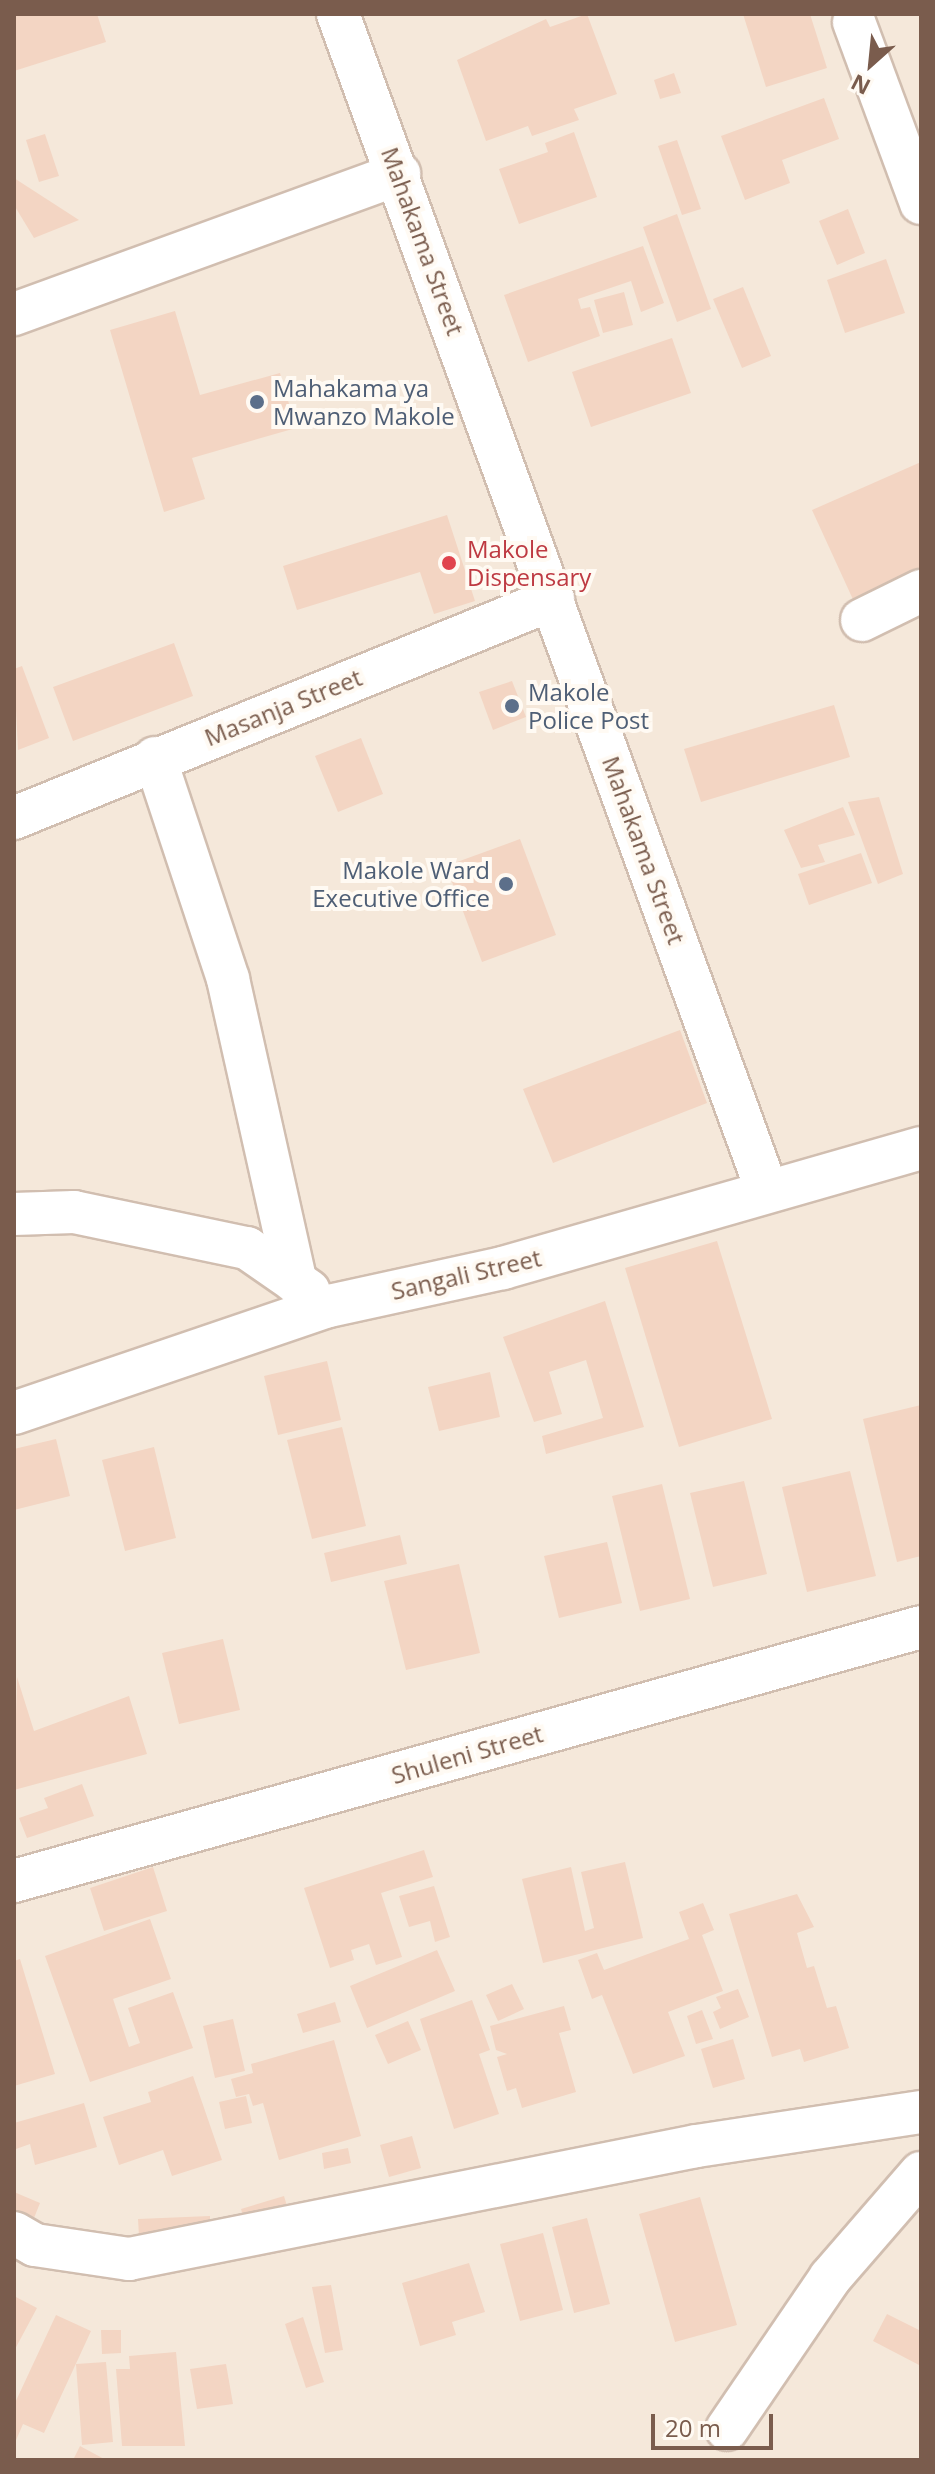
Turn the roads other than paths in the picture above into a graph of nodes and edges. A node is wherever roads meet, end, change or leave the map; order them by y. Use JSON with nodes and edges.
{"nodes":[{"id":1,"x":338,"y":14,"type":"edge"},
{"id":2,"x":854,"y":22,"type":"dead end"},
{"id":3,"x":399,"y":174,"type":"junction"},
{"id":4,"x":921,"y":203,"type":"edge"},
{"id":5,"x":14,"y":314,"type":"edge"},
{"id":6,"x":921,"y":591,"type":"edge"},
{"id":7,"x":553,"y":599,"type":"junction"},
{"id":8,"x":862,"y":620,"type":"dead end"},
{"id":9,"x":155,"y":758,"type":"junction"},
{"id":10,"x":14,"y":818,"type":"edge"},
{"id":11,"x":921,"y":1148,"type":"edge"},
{"id":12,"x":767,"y":1191,"type":"junction"},
{"id":13,"x":14,"y":1214,"type":"edge"},
{"id":14,"x":313,"y":1294,"type":"junction"},
{"id":15,"x":14,"y":1413,"type":"edge"},
{"id":16,"x":921,"y":1627,"type":"edge"},
{"id":17,"x":14,"y":1881,"type":"edge"},
{"id":18,"x":920,"y":2110,"type":"edge"},
{"id":19,"x":921,"y":2173,"type":"edge"},
{"id":20,"x":14,"y":2233,"type":"edge"},
{"id":21,"x":727,"y":2429,"type":"dead end"}],
"edges":[{"from":1,"to":3,"type":"street","name":"Mahakama Street"},
{"from":2,"to":4,"type":"street"},
{"from":3,"to":5,"type":"street"},
{"from":3,"to":7,"type":"street","name":"Mahakama Street"},
{"from":6,"to":8,"type":"street"},
{"from":7,"to":9,"type":"street","name":"Masanja Street"},
{"from":7,"to":12,"type":"street","name":"Mahakama Street"},
{"from":9,"to":10,"type":"street","name":"Masanja Street"},
{"from":9,"to":14,"type":"street"},
{"from":11,"to":12,"type":"street","name":"Sangali Street"},
{"from":12,"to":14,"type":"street","name":"Sangali Street"},
{"from":13,"to":14,"type":"street"},
{"from":14,"to":15,"type":"street","name":"Sangali Street"},
{"from":16,"to":17,"type":"street","name":"Shuleni Street"},
{"from":18,"to":20,"type":"street"},
{"from":19,"to":21,"type":"street"}]}
